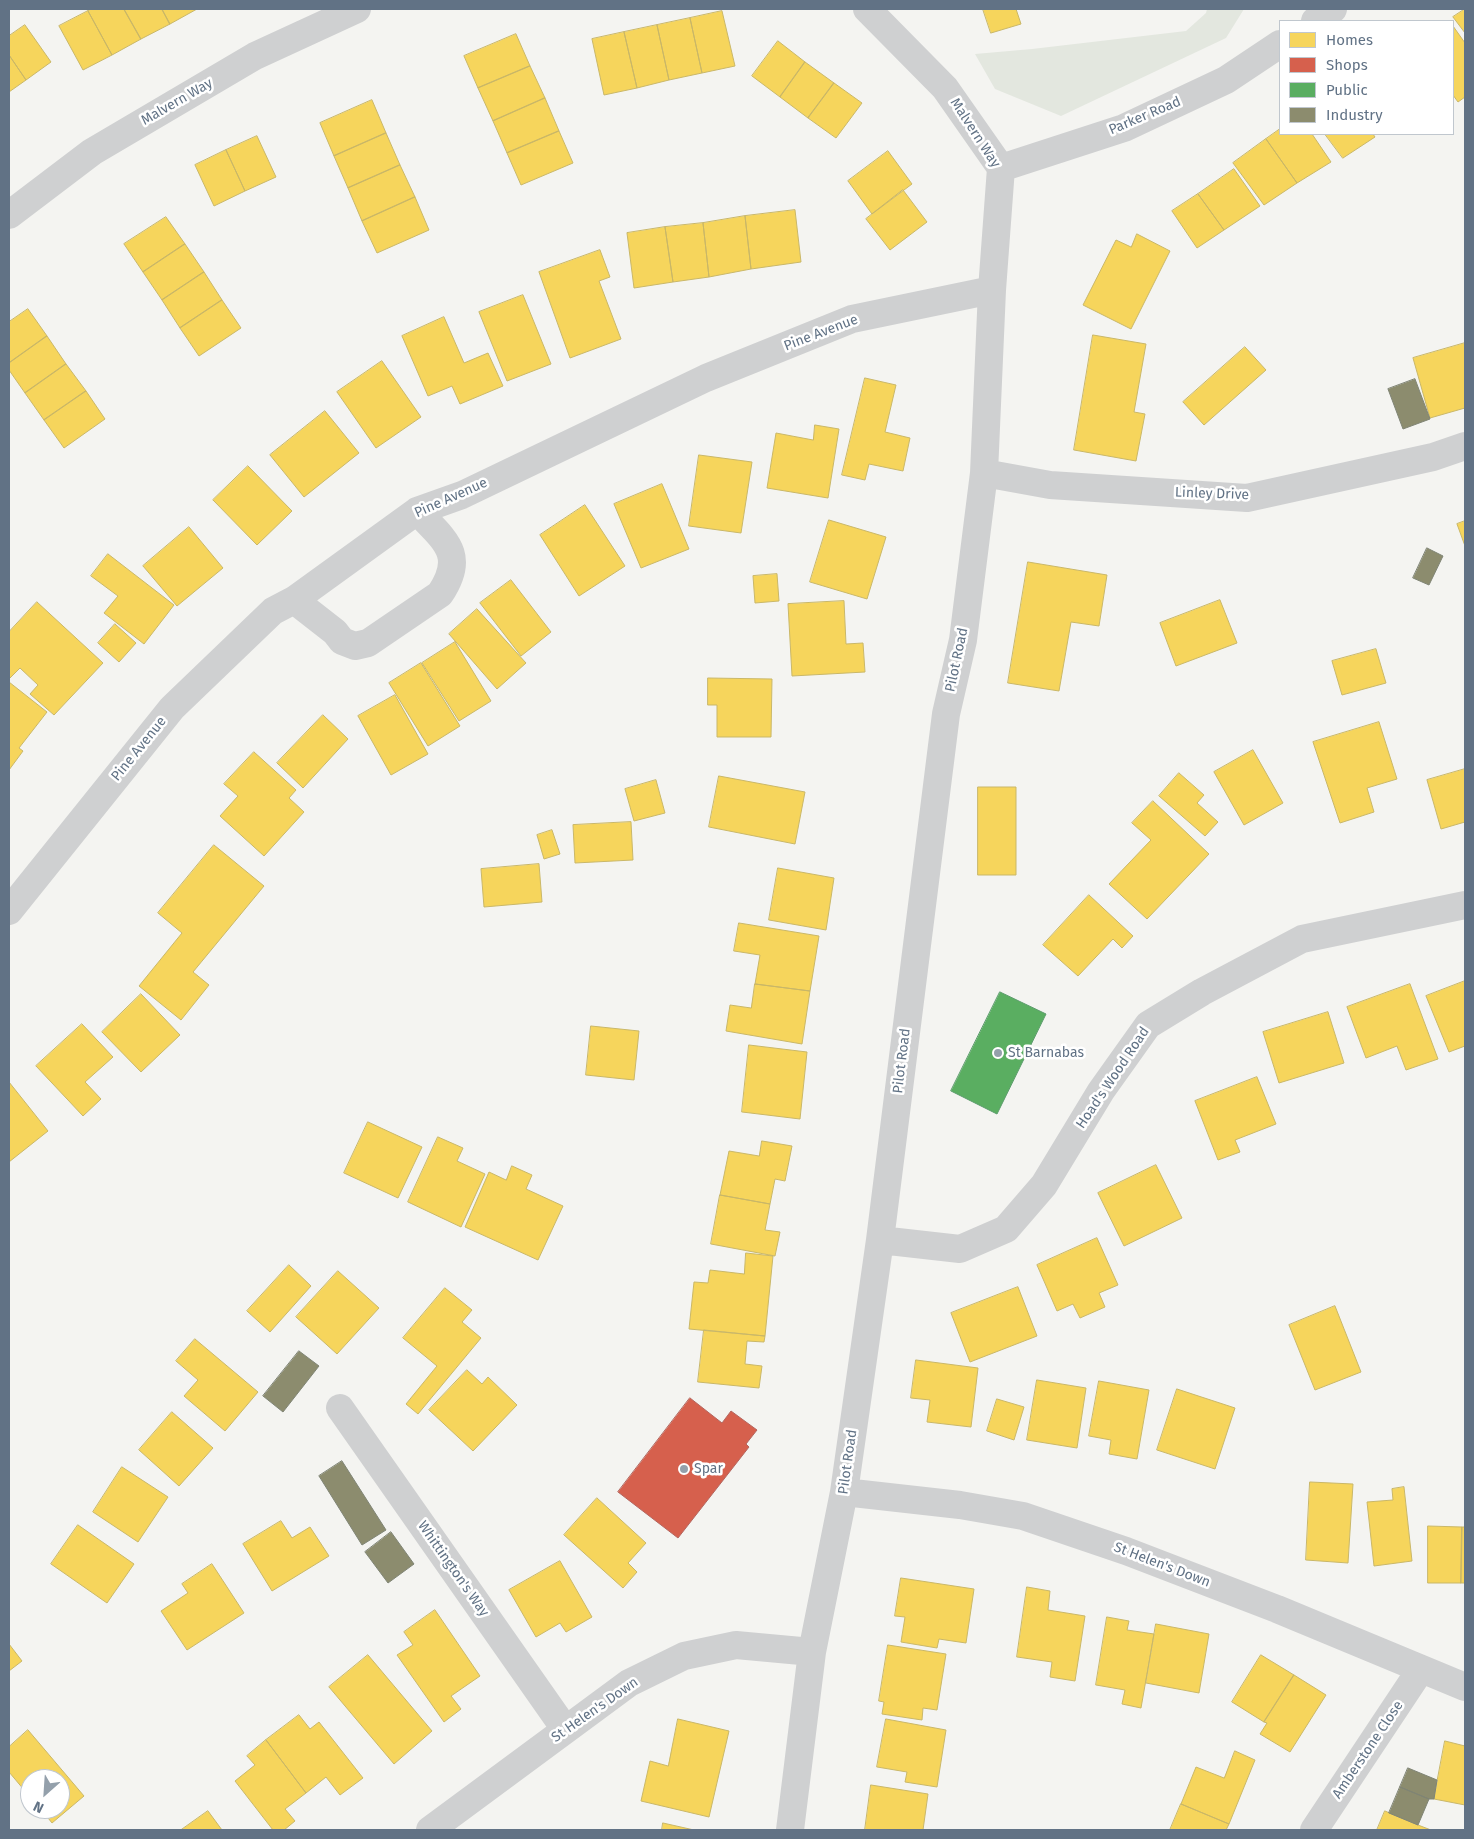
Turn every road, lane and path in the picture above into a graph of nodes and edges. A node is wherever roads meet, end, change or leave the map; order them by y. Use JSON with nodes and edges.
{"nodes":[{"id":1,"x":357,"y":9,"type":"edge"},
{"id":2,"x":867,"y":9,"type":"edge"},
{"id":3,"x":1333,"y":9,"type":"edge"},
{"id":4,"x":1316,"y":20,"type":"edge"},
{"id":5,"x":1279,"y":45,"type":"edge"},
{"id":6,"x":1001,"y":168,"type":"junction"},
{"id":7,"x":9,"y":215,"type":"edge"},
{"id":8,"x":992,"y":290,"type":"junction"},
{"id":9,"x":1465,"y":446,"type":"edge"},
{"id":10,"x":984,"y":473,"type":"junction"},
{"id":11,"x":418,"y":511,"type":"junction"},
{"id":12,"x":294,"y":600,"type":"junction"},
{"id":13,"x":1465,"y":905,"type":"edge"},
{"id":14,"x":9,"y":911,"type":"edge"},
{"id":15,"x":880,"y":1240,"type":"junction"},
{"id":16,"x":340,"y":1408,"type":"dead end"},
{"id":17,"x":844,"y":1492,"type":"junction"},
{"id":18,"x":812,"y":1652,"type":"junction"},
{"id":19,"x":1421,"y":1669,"type":"junction"},
{"id":20,"x":1465,"y":1687,"type":"edge"},
{"id":21,"x":565,"y":1729,"type":"junction"},
{"id":22,"x":430,"y":1830,"type":"edge"},
{"id":23,"x":790,"y":1830,"type":"edge"},
{"id":24,"x":1314,"y":1830,"type":"edge"}],
"edges":[{"from":1,"to":7,"type":"street","name":"Malvern Way"},
{"from":2,"to":6,"type":"street","name":"Malvern Way"},
{"from":3,"to":4,"type":"street"},
{"from":5,"to":6,"type":"street","name":"Parker Road"},
{"from":6,"to":8,"type":"street","name":"Malvern Way"},
{"from":8,"to":10,"type":"street","name":"Pilot Road"},
{"from":8,"to":11,"type":"street","name":"Pine Avenue"},
{"from":9,"to":10,"type":"street","name":"Linley Drive"},
{"from":10,"to":15,"type":"street","name":"Pilot Road"},
{"from":11,"to":12,"type":"street","name":"Pine Avenue"},
{"from":11,"to":12,"type":"street"},
{"from":12,"to":14,"type":"street","name":"Pine Avenue"},
{"from":13,"to":15,"type":"street","name":"Hoad's Wood Road"},
{"from":15,"to":17,"type":"street","name":"Pilot Road"},
{"from":16,"to":21,"type":"street","name":"Whittington's Way"},
{"from":17,"to":18,"type":"street","name":"Pilot Road"},
{"from":17,"to":19,"type":"street","name":"St Helen's Down"},
{"from":18,"to":21,"type":"street","name":"St Helen's Down"},
{"from":18,"to":23,"type":"street","name":"Pilot Road"},
{"from":19,"to":20,"type":"street","name":"St Helen's Down"},
{"from":19,"to":24,"type":"street","name":"Amberstone Close"},
{"from":21,"to":22,"type":"street","name":"St Helen's Down"}]}
